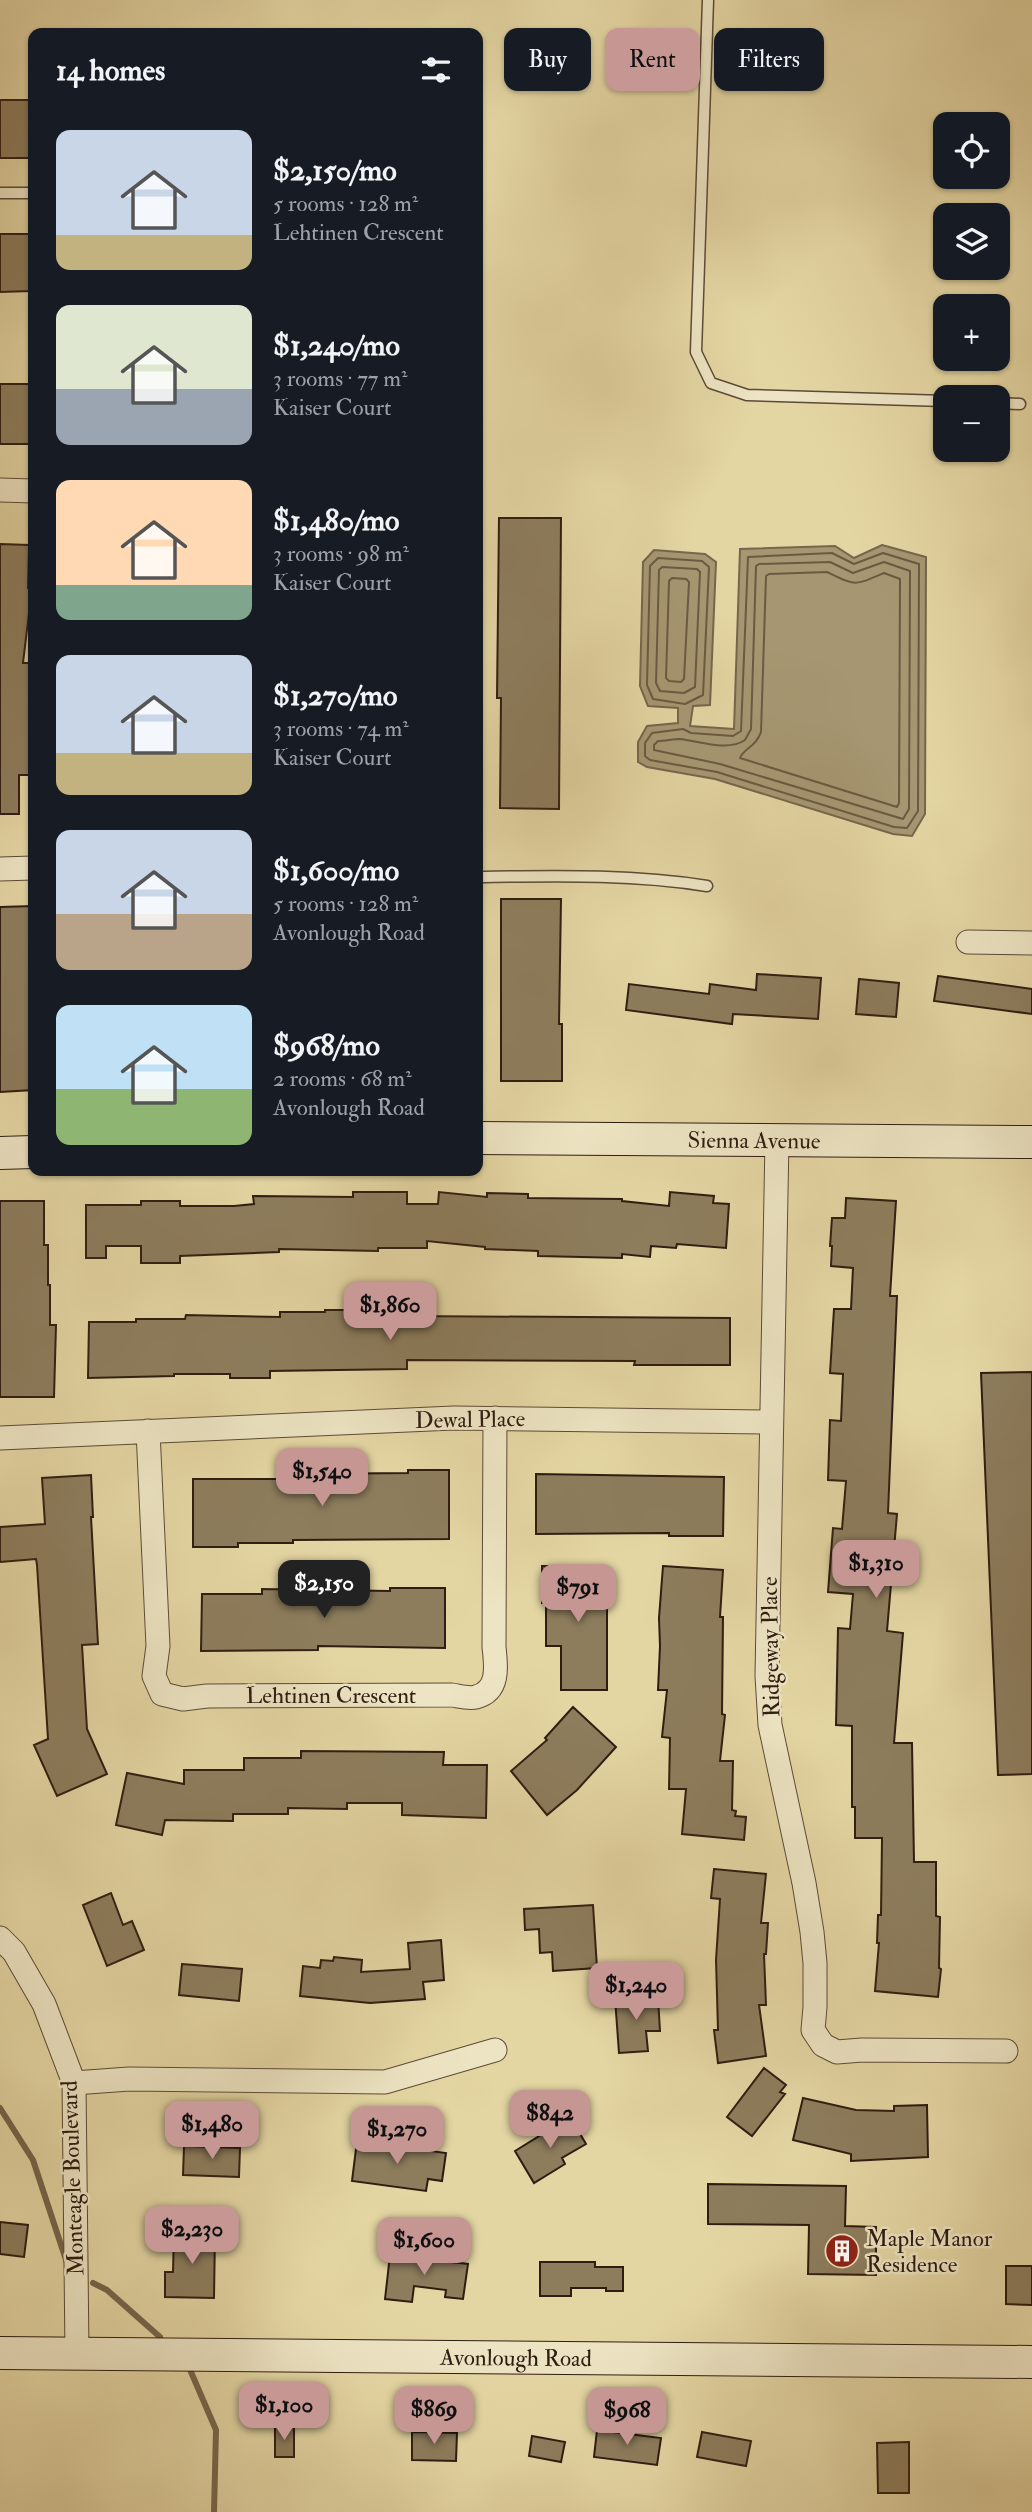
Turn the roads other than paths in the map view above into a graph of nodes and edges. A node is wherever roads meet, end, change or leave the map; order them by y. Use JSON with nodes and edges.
{"nodes":[{"id":1,"x":708,"y":0,"type":"edge"},
{"id":2,"x":0,"y":193,"type":"edge"},
{"id":3,"x":28,"y":193,"type":"edge"},
{"id":4,"x":933,"y":401,"type":"edge"},
{"id":5,"x":1010,"y":404,"type":"edge"},
{"id":6,"x":1020,"y":404,"type":"dead end"},
{"id":7,"x":0,"y":490,"type":"edge"},
{"id":8,"x":28,"y":491,"type":"edge"},
{"id":9,"x":28,"y":868,"type":"edge"},
{"id":10,"x":0,"y":869,"type":"edge"},
{"id":11,"x":483,"y":877,"type":"edge"},
{"id":12,"x":707,"y":886,"type":"dead end"},
{"id":13,"x":968,"y":942,"type":"dead end"},
{"id":14,"x":1032,"y":943,"type":"edge"},
{"id":15,"x":483,"y":1138,"type":"edge"},
{"id":16,"x":778,"y":1140,"type":"junction"},
{"id":17,"x":1032,"y":1142,"type":"edge"},
{"id":18,"x":28,"y":1152,"type":"edge"},
{"id":19,"x":0,"y":1153,"type":"edge"},
{"id":20,"x":495,"y":1418,"type":"junction"},
{"id":21,"x":771,"y":1422,"type":"junction"},
{"id":22,"x":148,"y":1431,"type":"junction"},
{"id":23,"x":0,"y":1438,"type":"edge"},
{"id":24,"x":0,"y":1938,"type":"edge"},
{"id":25,"x":495,"y":2050,"type":"dead end"},
{"id":26,"x":1006,"y":2051,"type":"dead end"},
{"id":27,"x":74,"y":2084,"type":"junction"},
{"id":28,"x":0,"y":2353,"type":"edge"},
{"id":29,"x":77,"y":2353,"type":"junction"},
{"id":30,"x":1032,"y":2362,"type":"edge"}],
"edges":[{"from":1,"to":4,"type":"lane"},
{"from":2,"to":3,"type":"lane"},
{"from":5,"to":6,"type":"lane"},
{"from":7,"to":8,"type":"street"},
{"from":9,"to":10,"type":"street"},
{"from":11,"to":12,"type":"lane"},
{"from":13,"to":14,"type":"street"},
{"from":15,"to":16,"type":"street","name":"Sienna Avenue"},
{"from":16,"to":17,"type":"street","name":"Sienna Avenue"},
{"from":16,"to":21,"type":"street","name":"Ridgeway Place"},
{"from":18,"to":19,"type":"street"},
{"from":20,"to":21,"type":"street","name":"Dewal Place"},
{"from":20,"to":22,"type":"street","name":"Dewal Place"},
{"from":20,"to":22,"type":"street","name":"Lehtinen Crescent"},
{"from":21,"to":26,"type":"street","name":"Ridgeway Place"},
{"from":22,"to":23,"type":"street","name":"Dewal Place"},
{"from":24,"to":27,"type":"street","name":"Monteagle Boulevard"},
{"from":25,"to":27,"type":"street"},
{"from":27,"to":29,"type":"street","name":"Monteagle Boulevard"},
{"from":28,"to":29,"type":"street","name":"Avonlough Road"},
{"from":29,"to":30,"type":"street","name":"Avonlough Road"}]}
